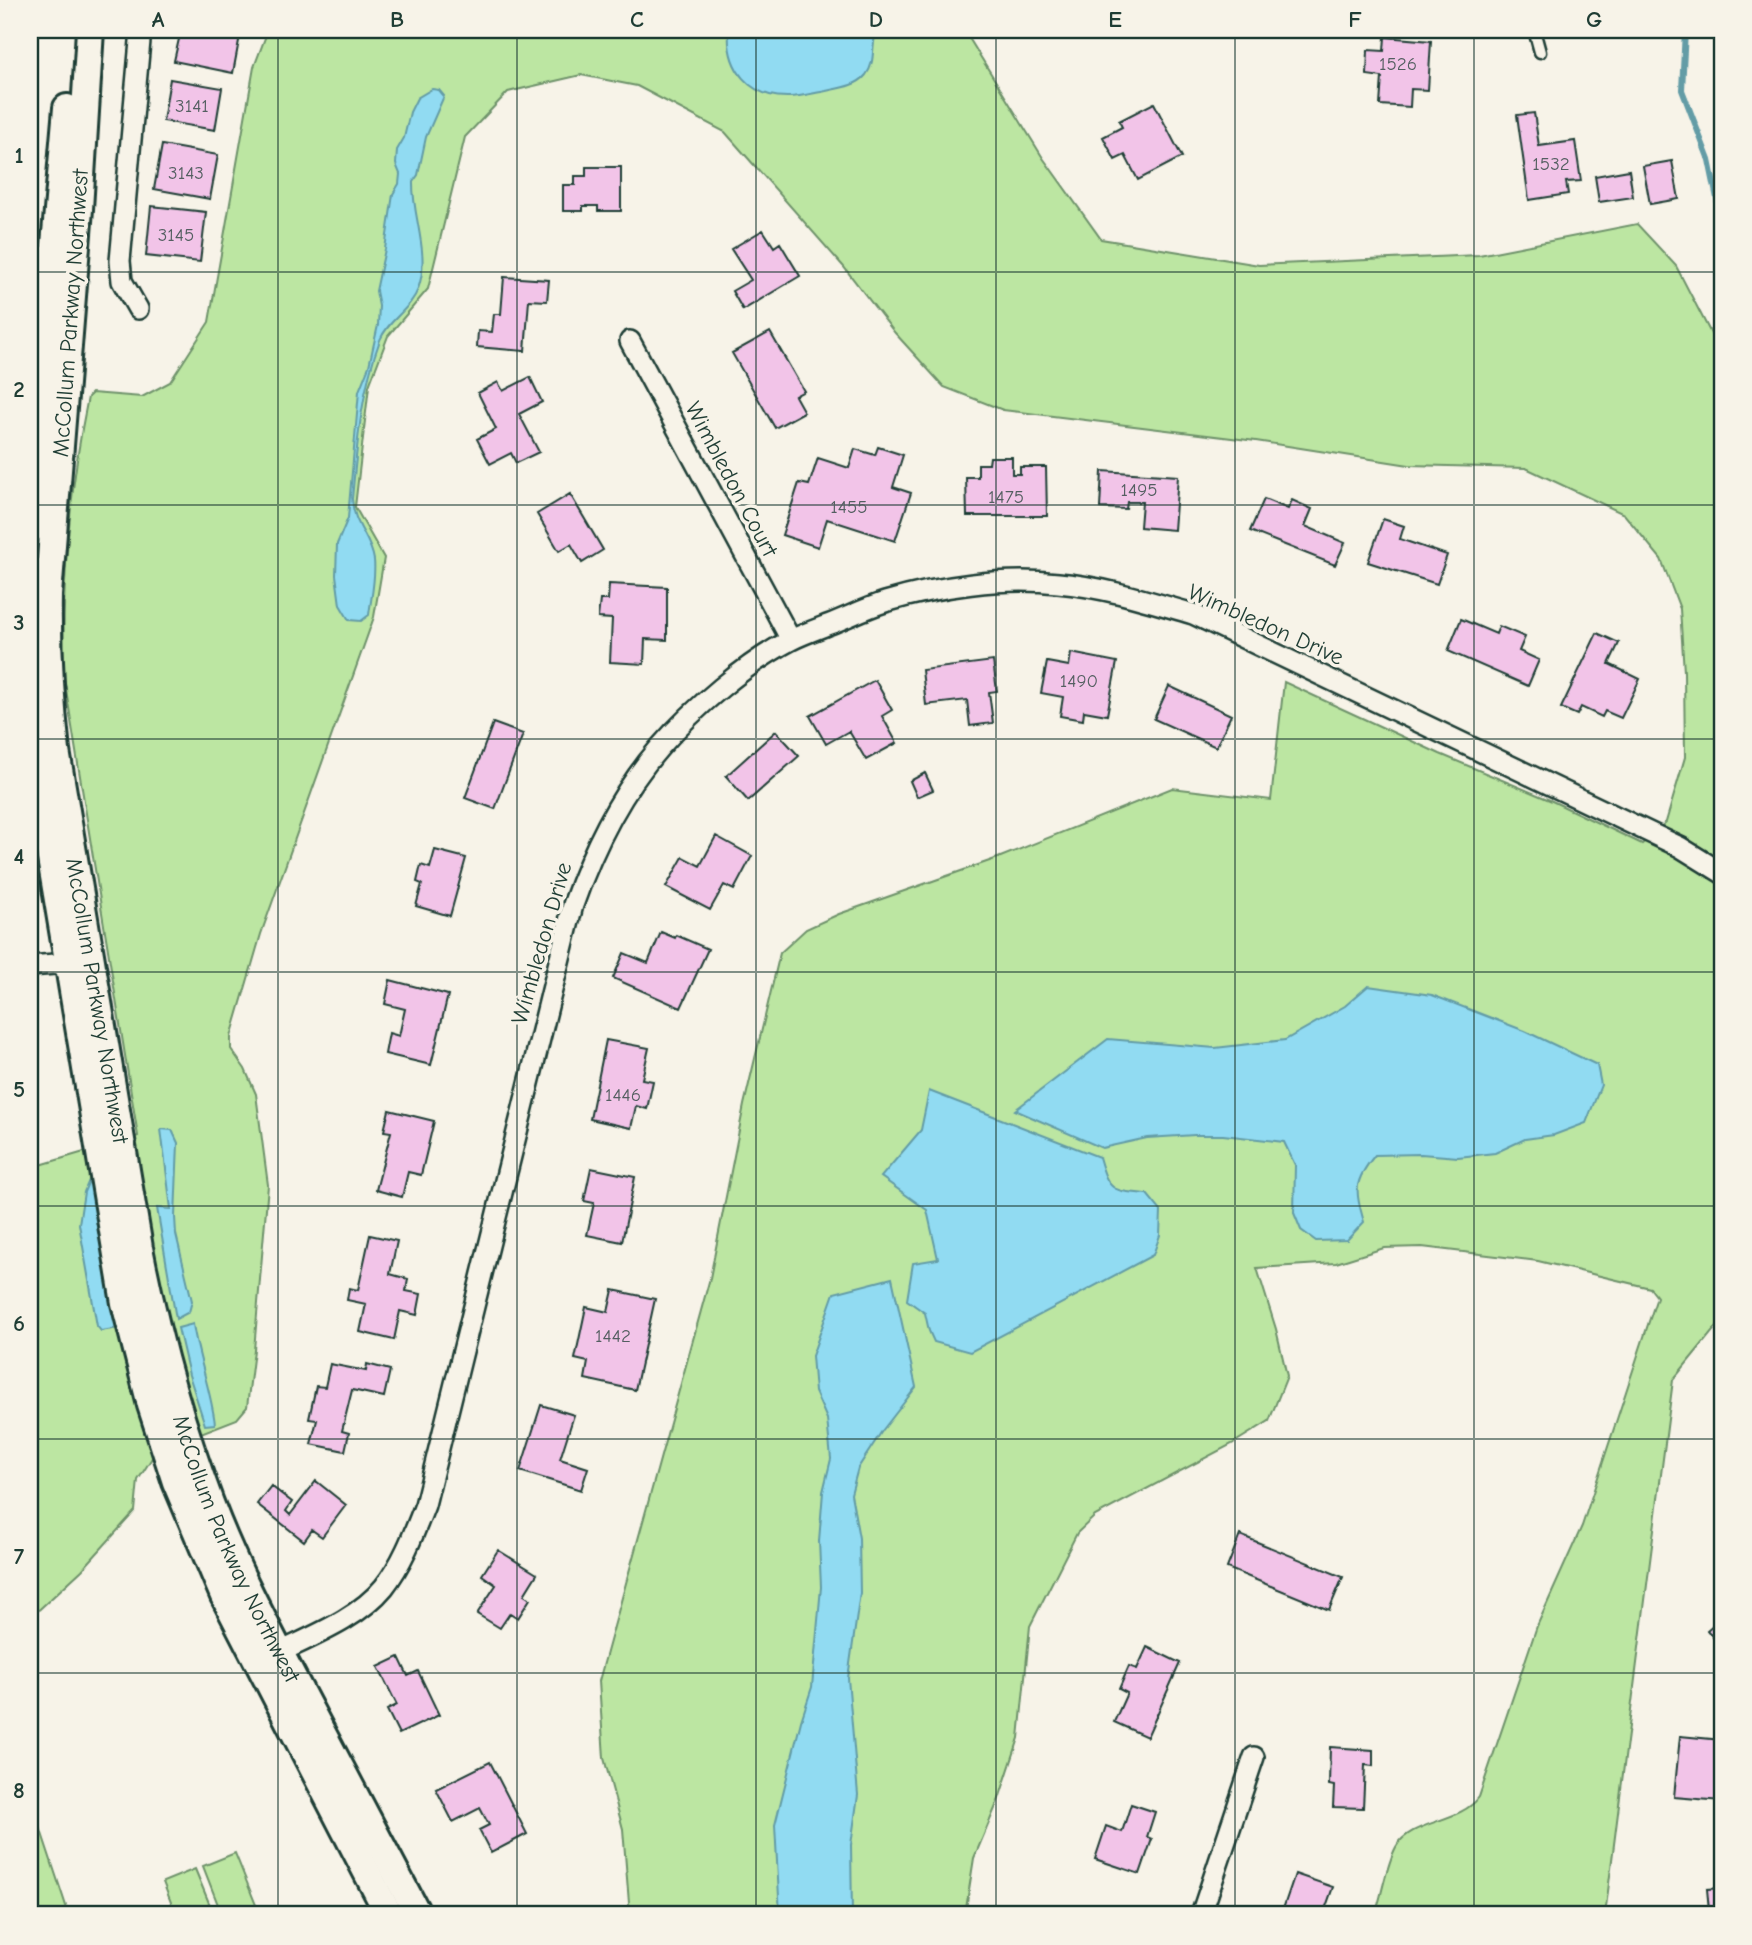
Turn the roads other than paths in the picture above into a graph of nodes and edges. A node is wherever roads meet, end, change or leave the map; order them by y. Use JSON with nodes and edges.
{"nodes":[{"id":1,"x":72,"y":30,"type":"edge"},
{"id":2,"x":90,"y":30,"type":"edge"},
{"id":3,"x":141,"y":30,"type":"edge"},
{"id":4,"x":1534,"y":30,"type":"edge"},
{"id":5,"x":1540,"y":52,"type":"dead end"},
{"id":6,"x":138,"y":309,"type":"dead end"},
{"id":7,"x":630,"y":341,"type":"dead end"},
{"id":8,"x":30,"y":530,"type":"edge"},
{"id":9,"x":791,"y":640,"type":"junction"},
{"id":10,"x":30,"y":732,"type":"edge"},
{"id":11,"x":1722,"y":873,"type":"edge"},
{"id":12,"x":80,"y":962,"type":"junction"},
{"id":13,"x":30,"y":966,"type":"edge"},
{"id":14,"x":269,"y":1658,"type":"junction"},
{"id":15,"x":1254,"y":1757,"type":"dead end"},
{"id":16,"x":389,"y":1915,"type":"edge"},
{"id":17,"x":418,"y":1915,"type":"edge"},
{"id":18,"x":1201,"y":1915,"type":"edge"}],
"edges":[{"from":1,"to":8,"type":"street","name":"McCollum Parkway Northwest"},
{"from":2,"to":12,"type":"street","name":"McCollum Parkway Northwest"},
{"from":3,"to":6,"type":"street"},
{"from":4,"to":5,"type":"lane"},
{"from":7,"to":9,"type":"street","name":"Wimbledon Court"},
{"from":9,"to":11,"type":"street","name":"Wimbledon Drive"},
{"from":9,"to":14,"type":"street","name":"Wimbledon Drive"},
{"from":10,"to":12,"type":"street","name":"McCollum Parkway Northwest"},
{"from":12,"to":13,"type":"street"},
{"from":12,"to":14,"type":"street","name":"McCollum Parkway Northwest"},
{"from":14,"to":16,"type":"street","name":"McCollum Parkway Northwest"},
{"from":14,"to":17,"type":"street","name":"McCollum Parkway Northwest"},
{"from":15,"to":18,"type":"street"}]}
